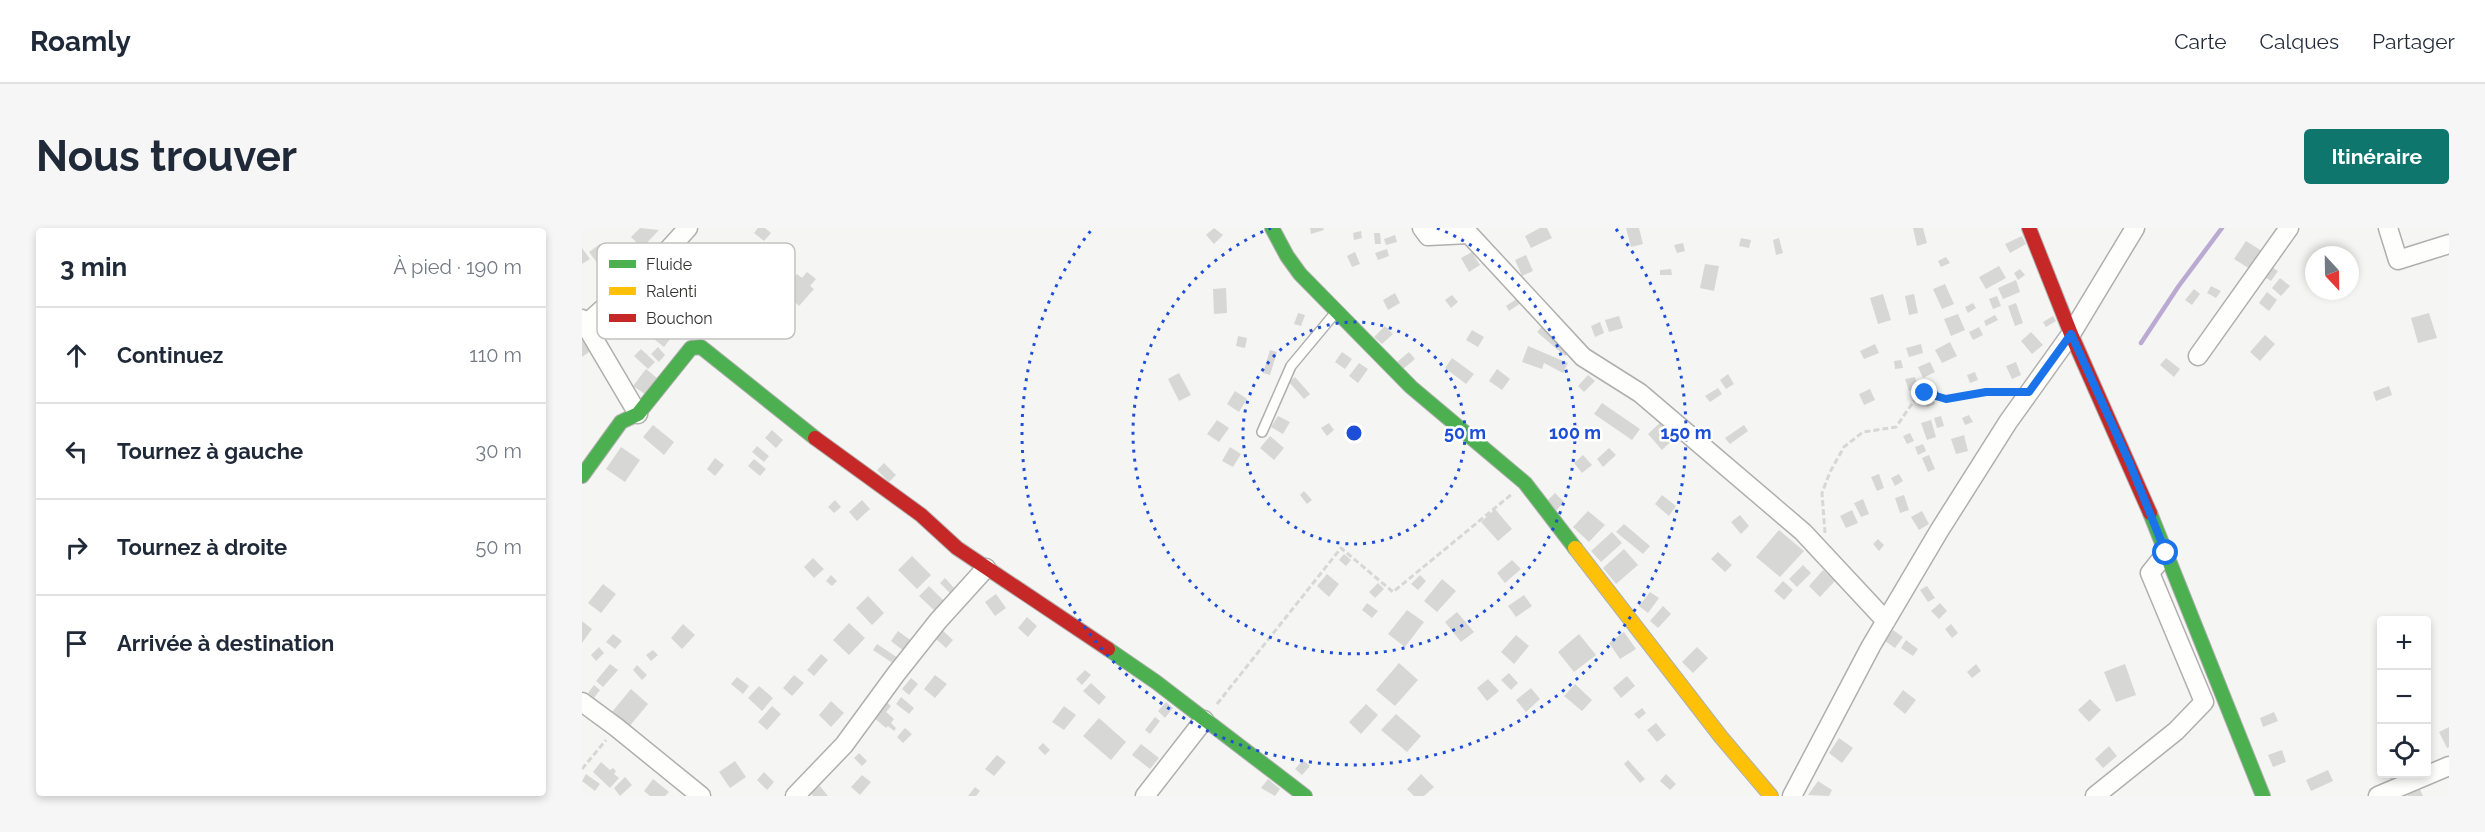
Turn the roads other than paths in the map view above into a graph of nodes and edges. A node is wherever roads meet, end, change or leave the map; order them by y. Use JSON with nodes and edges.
{"nodes":[{"id":1,"x":688,"y":228,"type":"edge"},
{"id":2,"x":1272,"y":228,"type":"edge"},
{"id":3,"x":1422,"y":228,"type":"edge"},
{"id":4,"x":2029,"y":228,"type":"edge"},
{"id":5,"x":2135,"y":228,"type":"edge"},
{"id":6,"x":2289,"y":228,"type":"edge"},
{"id":7,"x":2388,"y":228,"type":"edge"},
{"id":8,"x":675,"y":243,"type":"edge"},
{"id":9,"x":2449,"y":243,"type":"edge"},
{"id":10,"x":597,"y":311,"type":"edge"},
{"id":11,"x":1338,"y":311,"type":"junction"},
{"id":12,"x":584,"y":322,"type":"edge"},
{"id":13,"x":2071,"y":334,"type":"junction"},
{"id":14,"x":2198,"y":356,"type":"dead end"},
{"id":15,"x":638,"y":414,"type":"junction"},
{"id":16,"x":1262,"y":432,"type":"dead end"},
{"id":17,"x":585,"y":467,"type":"edge"},
{"id":18,"x":2166,"y":553,"type":"junction"},
{"id":19,"x":986,"y":568,"type":"junction"},
{"id":20,"x":1886,"y":621,"type":"junction"},
{"id":21,"x":582,"y":702,"type":"edge"},
{"id":22,"x":1204,"y":720,"type":"junction"},
{"id":23,"x":2449,"y":766,"type":"edge"},
{"id":24,"x":701,"y":796,"type":"edge"},
{"id":25,"x":795,"y":796,"type":"edge"},
{"id":26,"x":1145,"y":796,"type":"edge"},
{"id":27,"x":1305,"y":796,"type":"edge"},
{"id":28,"x":1771,"y":796,"type":"edge"},
{"id":29,"x":1792,"y":796,"type":"edge"},
{"id":30,"x":2095,"y":796,"type":"edge"},
{"id":31,"x":2263,"y":796,"type":"edge"},
{"id":32,"x":2378,"y":796,"type":"edge"}],
"edges":[{"from":1,"to":8,"type":"street"},
{"from":2,"to":11,"type":"street"},
{"from":3,"to":20,"type":"street"},
{"from":4,"to":13,"type":"street"},
{"from":5,"to":13,"type":"street"},
{"from":6,"to":14,"type":"street"},
{"from":7,"to":9,"type":"street"},
{"from":10,"to":12,"type":"street"},
{"from":11,"to":16,"type":"lane"},
{"from":11,"to":28,"type":"street"},
{"from":12,"to":15,"type":"street"},
{"from":13,"to":18,"type":"street"},
{"from":13,"to":20,"type":"street"},
{"from":15,"to":17,"type":"street"},
{"from":15,"to":19,"type":"street"},
{"from":18,"to":30,"type":"street"},
{"from":18,"to":31,"type":"street"},
{"from":19,"to":22,"type":"street"},
{"from":19,"to":25,"type":"street"},
{"from":20,"to":29,"type":"street"},
{"from":21,"to":24,"type":"street"},
{"from":22,"to":26,"type":"street"},
{"from":22,"to":27,"type":"street"},
{"from":23,"to":32,"type":"street"}]}
